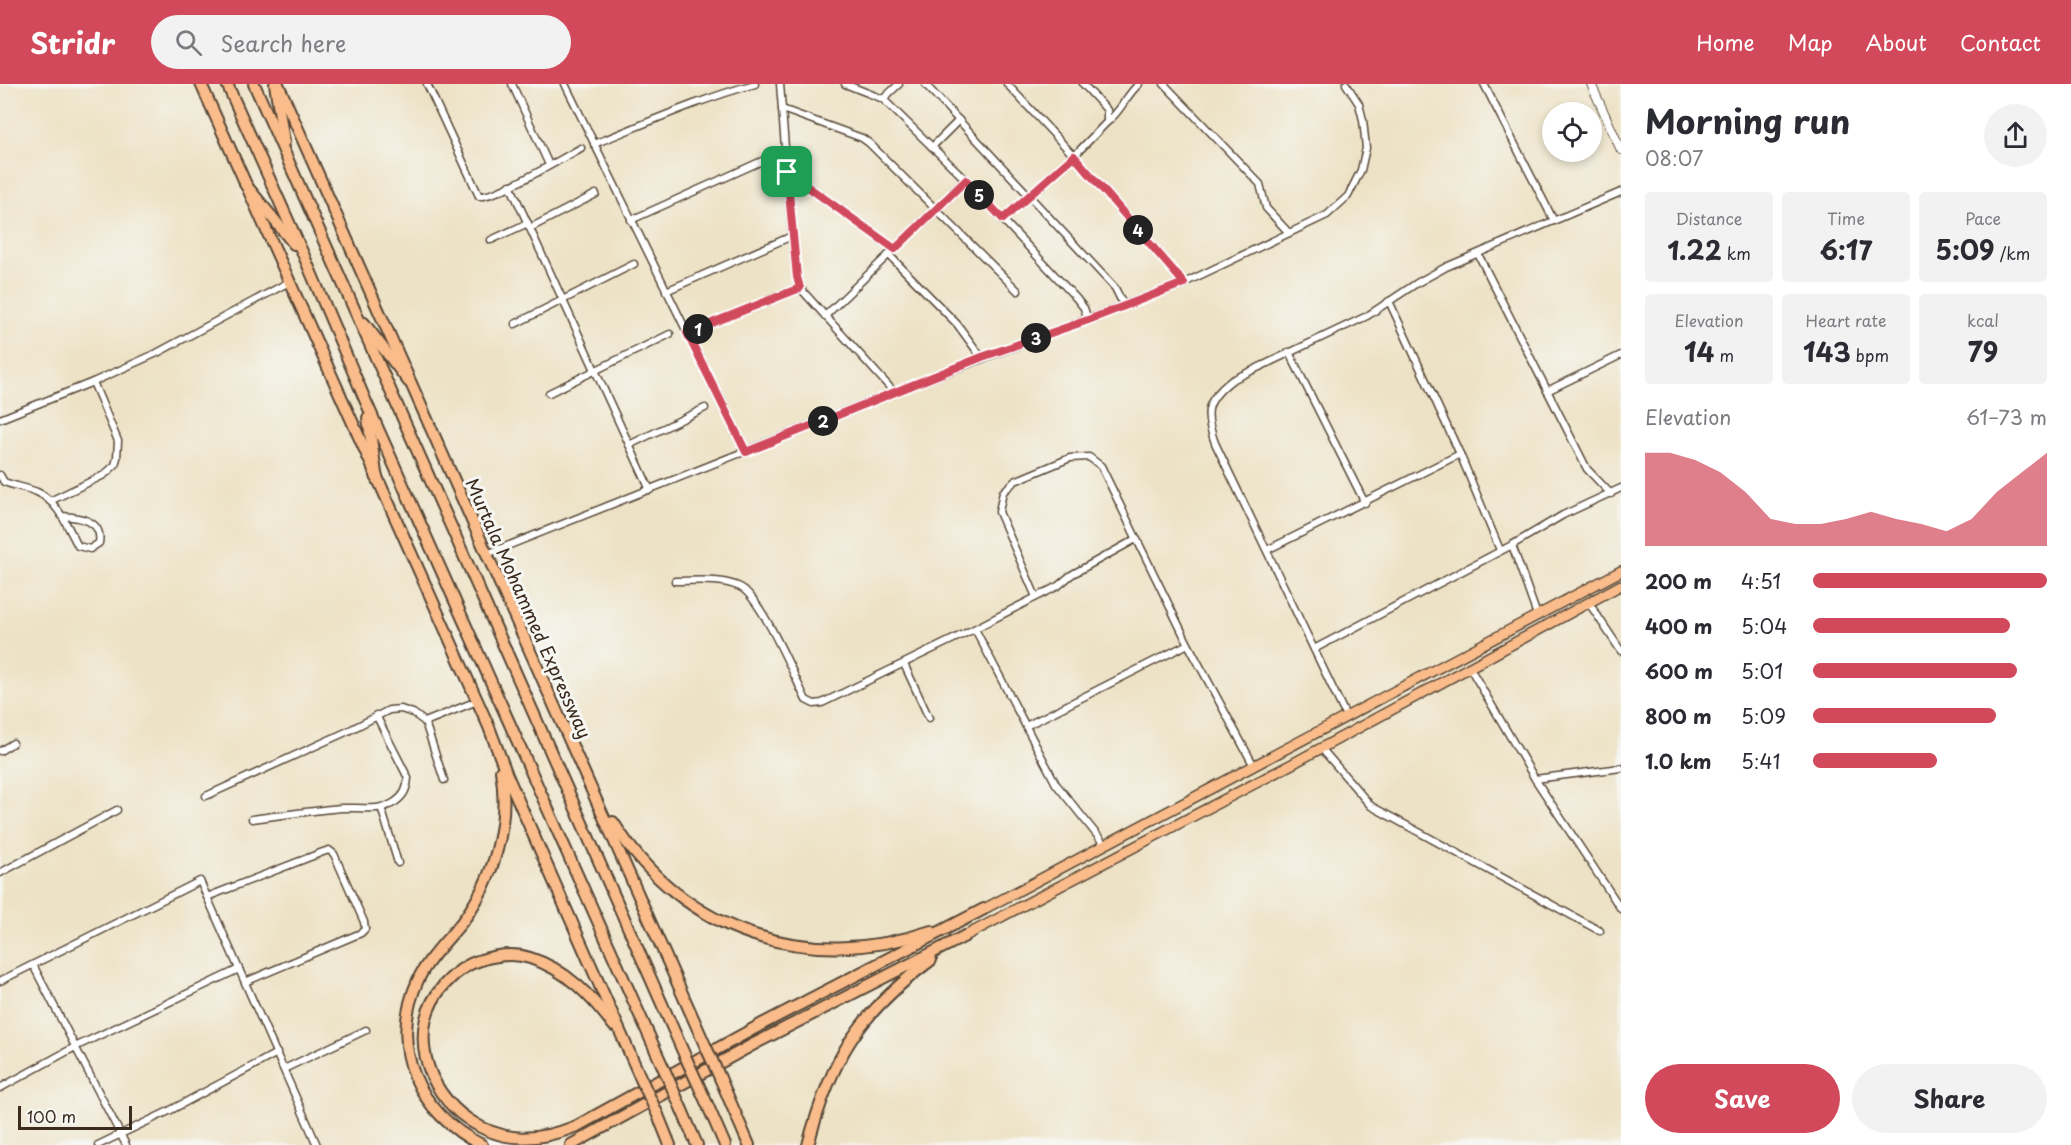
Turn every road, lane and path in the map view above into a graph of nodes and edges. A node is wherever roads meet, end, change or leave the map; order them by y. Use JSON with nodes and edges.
{"nodes":[{"id":1,"x":201,"y":84,"type":"edge"},
{"id":2,"x":227,"y":84,"type":"edge"},
{"id":3,"x":254,"y":84,"type":"edge"},
{"id":4,"x":277,"y":84,"type":"edge"},
{"id":5,"x":427,"y":84,"type":"edge"},
{"id":6,"x":512,"y":84,"type":"edge"},
{"id":7,"x":565,"y":84,"type":"edge"},
{"id":8,"x":756,"y":84,"type":"edge"},
{"id":9,"x":780,"y":84,"type":"edge"},
{"id":10,"x":845,"y":84,"type":"edge"},
{"id":11,"x":899,"y":84,"type":"edge"},
{"id":12,"x":925,"y":84,"type":"edge"},
{"id":13,"x":1007,"y":84,"type":"edge"},
{"id":14,"x":1083,"y":84,"type":"edge"},
{"id":15,"x":1139,"y":84,"type":"edge"},
{"id":16,"x":1164,"y":84,"type":"edge"},
{"id":17,"x":1346,"y":84,"type":"edge"},
{"id":18,"x":1484,"y":84,"type":"edge"},
{"id":19,"x":1591,"y":84,"type":"edge"},
{"id":20,"x":883,"y":99,"type":"junction"},
{"id":21,"x":782,"y":109,"type":"junction"},
{"id":22,"x":959,"y":120,"type":"junction"},
{"id":23,"x":1107,"y":122,"type":"junction"},
{"id":24,"x":594,"y":144,"type":"junction"},
{"id":25,"x":932,"y":147,"type":"junction"},
{"id":26,"x":581,"y":148,"type":"dead end"},
{"id":27,"x":1621,"y":150,"type":"edge"},
{"id":28,"x":784,"y":151,"type":"junction"},
{"id":29,"x":1074,"y":156,"type":"junction"},
{"id":30,"x":286,"y":157,"type":"junction"},
{"id":31,"x":549,"y":165,"type":"junction"},
{"id":32,"x":787,"y":172,"type":"junction"},
{"id":33,"x":966,"y":180,"type":"junction"},
{"id":34,"x":244,"y":184,"type":"junction"},
{"id":35,"x":510,"y":185,"type":"junction"},
{"id":36,"x":1621,"y":192,"type":"edge"},
{"id":37,"x":596,"y":194,"type":"dead end"},
{"id":38,"x":1030,"y":195,"type":"junction"},
{"id":39,"x":936,"y":209,"type":"junction"},
{"id":40,"x":1003,"y":219,"type":"junction"},
{"id":41,"x":631,"y":220,"type":"junction"},
{"id":42,"x":1554,"y":221,"type":"junction"},
{"id":43,"x":529,"y":226,"type":"junction"},
{"id":44,"x":1288,"y":233,"type":"junction"},
{"id":45,"x":792,"y":236,"type":"junction"},
{"id":46,"x":491,"y":240,"type":"dead end"},
{"id":47,"x":895,"y":249,"type":"junction"},
{"id":48,"x":1478,"y":254,"type":"junction"},
{"id":49,"x":889,"y":255,"type":"junction"},
{"id":50,"x":304,"y":256,"type":"junction"},
{"id":51,"x":634,"y":264,"type":"dead end"},
{"id":52,"x":289,"y":282,"type":"junction"},
{"id":53,"x":1184,"y":283,"type":"junction"},
{"id":54,"x":800,"y":288,"type":"junction"},
{"id":55,"x":666,"y":291,"type":"junction"},
{"id":56,"x":1018,"y":291,"type":"dead end"},
{"id":57,"x":563,"y":300,"type":"junction"},
{"id":58,"x":1389,"y":301,"type":"junction"},
{"id":59,"x":1124,"y":306,"type":"junction"},
{"id":60,"x":352,"y":308,"type":"junction"},
{"id":61,"x":825,"y":316,"type":"junction"},
{"id":62,"x":1088,"y":320,"type":"junction"},
{"id":63,"x":515,"y":324,"type":"dead end"},
{"id":64,"x":687,"y":333,"type":"junction"},
{"id":65,"x":670,"y":334,"type":"dead end"},
{"id":66,"x":1289,"y":352,"type":"junction"},
{"id":67,"x":1621,"y":355,"type":"edge"},
{"id":68,"x":982,"y":357,"type":"junction"},
{"id":69,"x":595,"y":371,"type":"junction"},
{"id":70,"x":93,"y":382,"type":"junction"},
{"id":71,"x":409,"y":382,"type":"junction"},
{"id":72,"x":1547,"y":391,"type":"junction"},
{"id":73,"x":894,"y":392,"type":"junction"},
{"id":74,"x":549,"y":393,"type":"dead end"},
{"id":75,"x":366,"y":402,"type":"junction"},
{"id":76,"x":705,"y":408,"type":"dead end"},
{"id":77,"x":0,"y":419,"type":"edge"},
{"id":78,"x":629,"y":445,"type":"junction"},
{"id":79,"x":746,"y":452,"type":"junction"},
{"id":80,"x":1460,"y":454,"type":"junction"},
{"id":81,"x":0,"y":475,"type":"edge"},
{"id":82,"x":377,"y":480,"type":"junction"},
{"id":83,"x":1621,"y":488,"type":"edge"},
{"id":84,"x":650,"y":490,"type":"junction"},
{"id":85,"x":1611,"y":494,"type":"junction"},
{"id":86,"x":50,"y":501,"type":"junction"},
{"id":87,"x":1365,"y":503,"type":"junction"},
{"id":88,"x":62,"y":516,"type":"junction"},
{"id":89,"x":1136,"y":539,"type":"junction"},
{"id":90,"x":1512,"y":545,"type":"junction"},
{"id":91,"x":1267,"y":550,"type":"junction"},
{"id":92,"x":1500,"y":550,"type":"junction"},
{"id":93,"x":487,"y":555,"type":"junction"},
{"id":94,"x":1621,"y":571,"type":"edge"},
{"id":95,"x":675,"y":581,"type":"dead end"},
{"id":96,"x":1621,"y":585,"type":"edge"},
{"id":97,"x":1036,"y":597,"type":"junction"},
{"id":98,"x":1589,"y":603,"type":"junction"},
{"id":99,"x":1537,"y":615,"type":"junction"},
{"id":100,"x":975,"y":629,"type":"junction"},
{"id":101,"x":1188,"y":644,"type":"junction"},
{"id":102,"x":1314,"y":649,"type":"junction"},
{"id":103,"x":1621,"y":651,"type":"edge"},
{"id":104,"x":904,"y":664,"type":"junction"},
{"id":105,"x":1470,"y":668,"type":"junction"},
{"id":106,"x":477,"y":701,"type":"junction"},
{"id":107,"x":376,"y":715,"type":"junction"},
{"id":108,"x":1346,"y":716,"type":"junction"},
{"id":109,"x":929,"y":718,"type":"dead end"},
{"id":110,"x":425,"y":722,"type":"junction"},
{"id":111,"x":1026,"y":726,"type":"junction"},
{"id":112,"x":489,"y":727,"type":"junction"},
{"id":113,"x":13,"y":743,"type":"dead end"},
{"id":114,"x":1321,"y":748,"type":"junction"},
{"id":115,"x":0,"y":751,"type":"edge"},
{"id":116,"x":1254,"y":766,"type":"junction"},
{"id":117,"x":1621,"y":768,"type":"edge"},
{"id":118,"x":1535,"y":779,"type":"junction"},
{"id":119,"x":444,"y":780,"type":"dead end"},
{"id":120,"x":594,"y":792,"type":"junction"},
{"id":121,"x":206,"y":796,"type":"dead end"},
{"id":122,"x":381,"y":807,"type":"junction"},
{"id":123,"x":117,"y":810,"type":"dead end"},
{"id":124,"x":252,"y":819,"type":"dead end"},
{"id":125,"x":1105,"y":845,"type":"junction"},
{"id":126,"x":398,"y":863,"type":"dead end"},
{"id":127,"x":0,"y":873,"type":"edge"},
{"id":128,"x":207,"y":897,"type":"junction"},
{"id":129,"x":984,"y":909,"type":"junction"},
{"id":130,"x":1621,"y":909,"type":"edge"},
{"id":131,"x":1600,"y":931,"type":"dead end"},
{"id":132,"x":966,"y":936,"type":"junction"},
{"id":133,"x":33,"y":965,"type":"junction"},
{"id":134,"x":239,"y":969,"type":"junction"},
{"id":135,"x":0,"y":981,"type":"edge"},
{"id":136,"x":245,"y":982,"type":"junction"},
{"id":137,"x":366,"y":1030,"type":"dead end"},
{"id":138,"x":75,"y":1047,"type":"junction"},
{"id":139,"x":629,"y":1050,"type":"junction"},
{"id":140,"x":277,"y":1053,"type":"junction"},
{"id":141,"x":284,"y":1069,"type":"junction"},
{"id":142,"x":0,"y":1088,"type":"edge"},
{"id":143,"x":120,"y":1134,"type":"junction"},
{"id":144,"x":98,"y":1145,"type":"edge"},
{"id":145,"x":126,"y":1145,"type":"edge"},
{"id":146,"x":317,"y":1145,"type":"edge"},
{"id":147,"x":482,"y":1145,"type":"edge"},
{"id":148,"x":571,"y":1145,"type":"edge"},
{"id":149,"x":670,"y":1145,"type":"edge"},
{"id":150,"x":697,"y":1145,"type":"edge"},
{"id":151,"x":725,"y":1145,"type":"edge"},
{"id":152,"x":749,"y":1145,"type":"edge"},
{"id":153,"x":808,"y":1145,"type":"edge"}],
"edges":[{"from":1,"to":34,"type":"highway"},
{"from":2,"to":50,"type":"highway"},
{"from":3,"to":30,"type":"highway","name":"Murtala Mohammed Expressway"},
{"from":4,"to":30,"type":"highway"},
{"from":4,"to":71,"type":"highway","name":"Murtala Mohammed Expressway"},
{"from":5,"to":35,"type":"street"},
{"from":6,"to":31,"type":"street"},
{"from":7,"to":24,"type":"street"},
{"from":8,"to":24,"type":"street"},
{"from":9,"to":21,"type":"street"},
{"from":10,"to":20,"type":"street"},
{"from":11,"to":20,"type":"street"},
{"from":12,"to":22,"type":"street"},
{"from":13,"to":29,"type":"street"},
{"from":14,"to":23,"type":"street"},
{"from":15,"to":23,"type":"street"},
{"from":16,"to":44,"type":"street"},
{"from":17,"to":44,"type":"street"},
{"from":18,"to":42,"type":"street"},
{"from":19,"to":27,"type":"street"},
{"from":20,"to":25,"type":"street"},
{"from":21,"to":28,"type":"street"},
{"from":21,"to":39,"type":"street"},
{"from":22,"to":25,"type":"street"},
{"from":22,"to":38,"type":"street"},
{"from":23,"to":29,"type":"street"},
{"from":24,"to":41,"type":"street"},
{"from":25,"to":33,"type":"street"},
{"from":26,"to":31,"type":"street"},
{"from":28,"to":32,"type":"street"},
{"from":28,"to":41,"type":"street"},
{"from":29,"to":38,"type":"street"},
{"from":29,"to":53,"type":"street"},
{"from":30,"to":60,"type":"highway","name":"Murtala Mohammed Expressway"},
{"from":31,"to":35,"type":"street"},
{"from":32,"to":45,"type":"street"},
{"from":32,"to":47,"type":"street"},
{"from":33,"to":39,"type":"street"},
{"from":33,"to":40,"type":"street"},
{"from":34,"to":50,"type":"highway"},
{"from":34,"to":52,"type":"highway"},
{"from":35,"to":43,"type":"street"},
{"from":36,"to":42,"type":"street"},
{"from":37,"to":43,"type":"street"},
{"from":38,"to":40,"type":"street"},
{"from":38,"to":59,"type":"street"},
{"from":39,"to":47,"type":"street"},
{"from":39,"to":56,"type":"street"},
{"from":40,"to":62,"type":"street"},
{"from":41,"to":55,"type":"street"},
{"from":42,"to":48,"type":"street"},
{"from":43,"to":46,"type":"street"},
{"from":43,"to":57,"type":"street"},
{"from":44,"to":53,"type":"street"},
{"from":45,"to":54,"type":"street"},
{"from":45,"to":55,"type":"street"},
{"from":47,"to":49,"type":"street"},
{"from":48,"to":58,"type":"street"},
{"from":48,"to":72,"type":"street"},
{"from":49,"to":61,"type":"street"},
{"from":49,"to":68,"type":"street"},
{"from":50,"to":75,"type":"highway"},
{"from":51,"to":57,"type":"street"},
{"from":52,"to":70,"type":"street"},
{"from":52,"to":82,"type":"highway"},
{"from":53,"to":59,"type":"street"},
{"from":54,"to":61,"type":"street"},
{"from":54,"to":64,"type":"street"},
{"from":55,"to":64,"type":"street"},
{"from":57,"to":63,"type":"street"},
{"from":57,"to":69,"type":"street"},
{"from":58,"to":66,"type":"street"},
{"from":58,"to":80,"type":"street"},
{"from":59,"to":62,"type":"street"},
{"from":60,"to":71,"type":"highway"},
{"from":60,"to":151,"type":"highway","name":"Murtala Mohammed Expressway","bridge":true},
{"from":61,"to":73,"type":"street"},
{"from":62,"to":68,"type":"street"},
{"from":64,"to":79,"type":"street"},
{"from":65,"to":69,"type":"street"},
{"from":66,"to":87,"type":"street"},
{"from":66,"to":91,"type":"street"},
{"from":67,"to":72,"type":"street"},
{"from":68,"to":73,"type":"street"},
{"from":69,"to":74,"type":"street"},
{"from":69,"to":78,"type":"street"},
{"from":70,"to":77,"type":"street"},
{"from":70,"to":86,"type":"street"},
{"from":71,"to":93,"type":"highway","name":"Murtala Mohammed Expressway"},
{"from":72,"to":85,"type":"street"},
{"from":73,"to":79,"type":"street"},
{"from":75,"to":82,"type":"highway"},
{"from":75,"to":150,"type":"highway","bridge":true},
{"from":76,"to":78,"type":"street"},
{"from":78,"to":84,"type":"street"},
{"from":79,"to":84,"type":"street"},
{"from":80,"to":87,"type":"street"},
{"from":80,"to":92,"type":"street"},
{"from":81,"to":86,"type":"street"},
{"from":82,"to":106,"type":"highway"},
{"from":83,"to":85,"type":"street"},
{"from":84,"to":93,"type":"street"},
{"from":85,"to":90,"type":"street"},
{"from":86,"to":88,"type":"street"},
{"from":87,"to":91,"type":"street"},
{"from":88,"to":88,"type":"street"},
{"from":89,"to":97,"type":"street"},
{"from":89,"to":97,"type":"street"},
{"from":89,"to":101,"type":"street"},
{"from":90,"to":92,"type":"street"},
{"from":90,"to":99,"type":"street"},
{"from":91,"to":102,"type":"street"},
{"from":92,"to":102,"type":"street"},
{"from":93,"to":120,"type":"highway","name":"Murtala Mohammed Expressway"},
{"from":94,"to":99,"type":"main road"},
{"from":95,"to":104,"type":"street"},
{"from":96,"to":98,"type":"main road"},
{"from":97,"to":100,"type":"street"},
{"from":98,"to":103,"type":"street"},
{"from":98,"to":105,"type":"main road"},
{"from":99,"to":108,"type":"main road"},
{"from":100,"to":104,"type":"street"},
{"from":100,"to":111,"type":"street"},
{"from":101,"to":111,"type":"street"},
{"from":101,"to":116,"type":"street"},
{"from":102,"to":108,"type":"street"},
{"from":104,"to":109,"type":"street"},
{"from":105,"to":114,"type":"main road"},
{"from":105,"to":118,"type":"street"},
{"from":106,"to":110,"type":"street"},
{"from":106,"to":112,"type":"highway"},
{"from":107,"to":110,"type":"street"},
{"from":107,"to":121,"type":"street"},
{"from":107,"to":122,"type":"street"},
{"from":108,"to":116,"type":"main road"},
{"from":110,"to":119,"type":"street"},
{"from":111,"to":125,"type":"street"},
{"from":112,"to":139,"type":"highway"},
{"from":112,"to":147,"type":"highway"},
{"from":113,"to":115,"type":"street"},
{"from":114,"to":131,"type":"street"},
{"from":114,"to":132,"type":"main road"},
{"from":116,"to":125,"type":"main road"},
{"from":117,"to":118,"type":"street"},
{"from":118,"to":130,"type":"street"},
{"from":120,"to":129,"type":"highway"},
{"from":120,"to":152,"type":"highway","name":"Murtala Mohammed Expressway","bridge":true},
{"from":122,"to":124,"type":"street"},
{"from":122,"to":126,"type":"street"},
{"from":123,"to":127,"type":"street"},
{"from":125,"to":129,"type":"main road"},
{"from":128,"to":133,"type":"street"},
{"from":128,"to":134,"type":"street"},
{"from":128,"to":136,"type":"street"},
{"from":129,"to":139,"type":"highway"},
{"from":132,"to":148,"type":"highway"},
{"from":132,"to":153,"type":"highway"},
{"from":133,"to":135,"type":"street"},
{"from":133,"to":138,"type":"street"},
{"from":134,"to":136,"type":"street"},
{"from":134,"to":138,"type":"street"},
{"from":136,"to":140,"type":"street"},
{"from":137,"to":141,"type":"street"},
{"from":138,"to":142,"type":"street"},
{"from":138,"to":143,"type":"street"},
{"from":139,"to":149,"type":"highway","bridge":true},
{"from":140,"to":141,"type":"street"},
{"from":140,"to":143,"type":"street"},
{"from":141,"to":146,"type":"street"},
{"from":143,"to":144,"type":"street"},
{"from":143,"to":145,"type":"street"}]}
